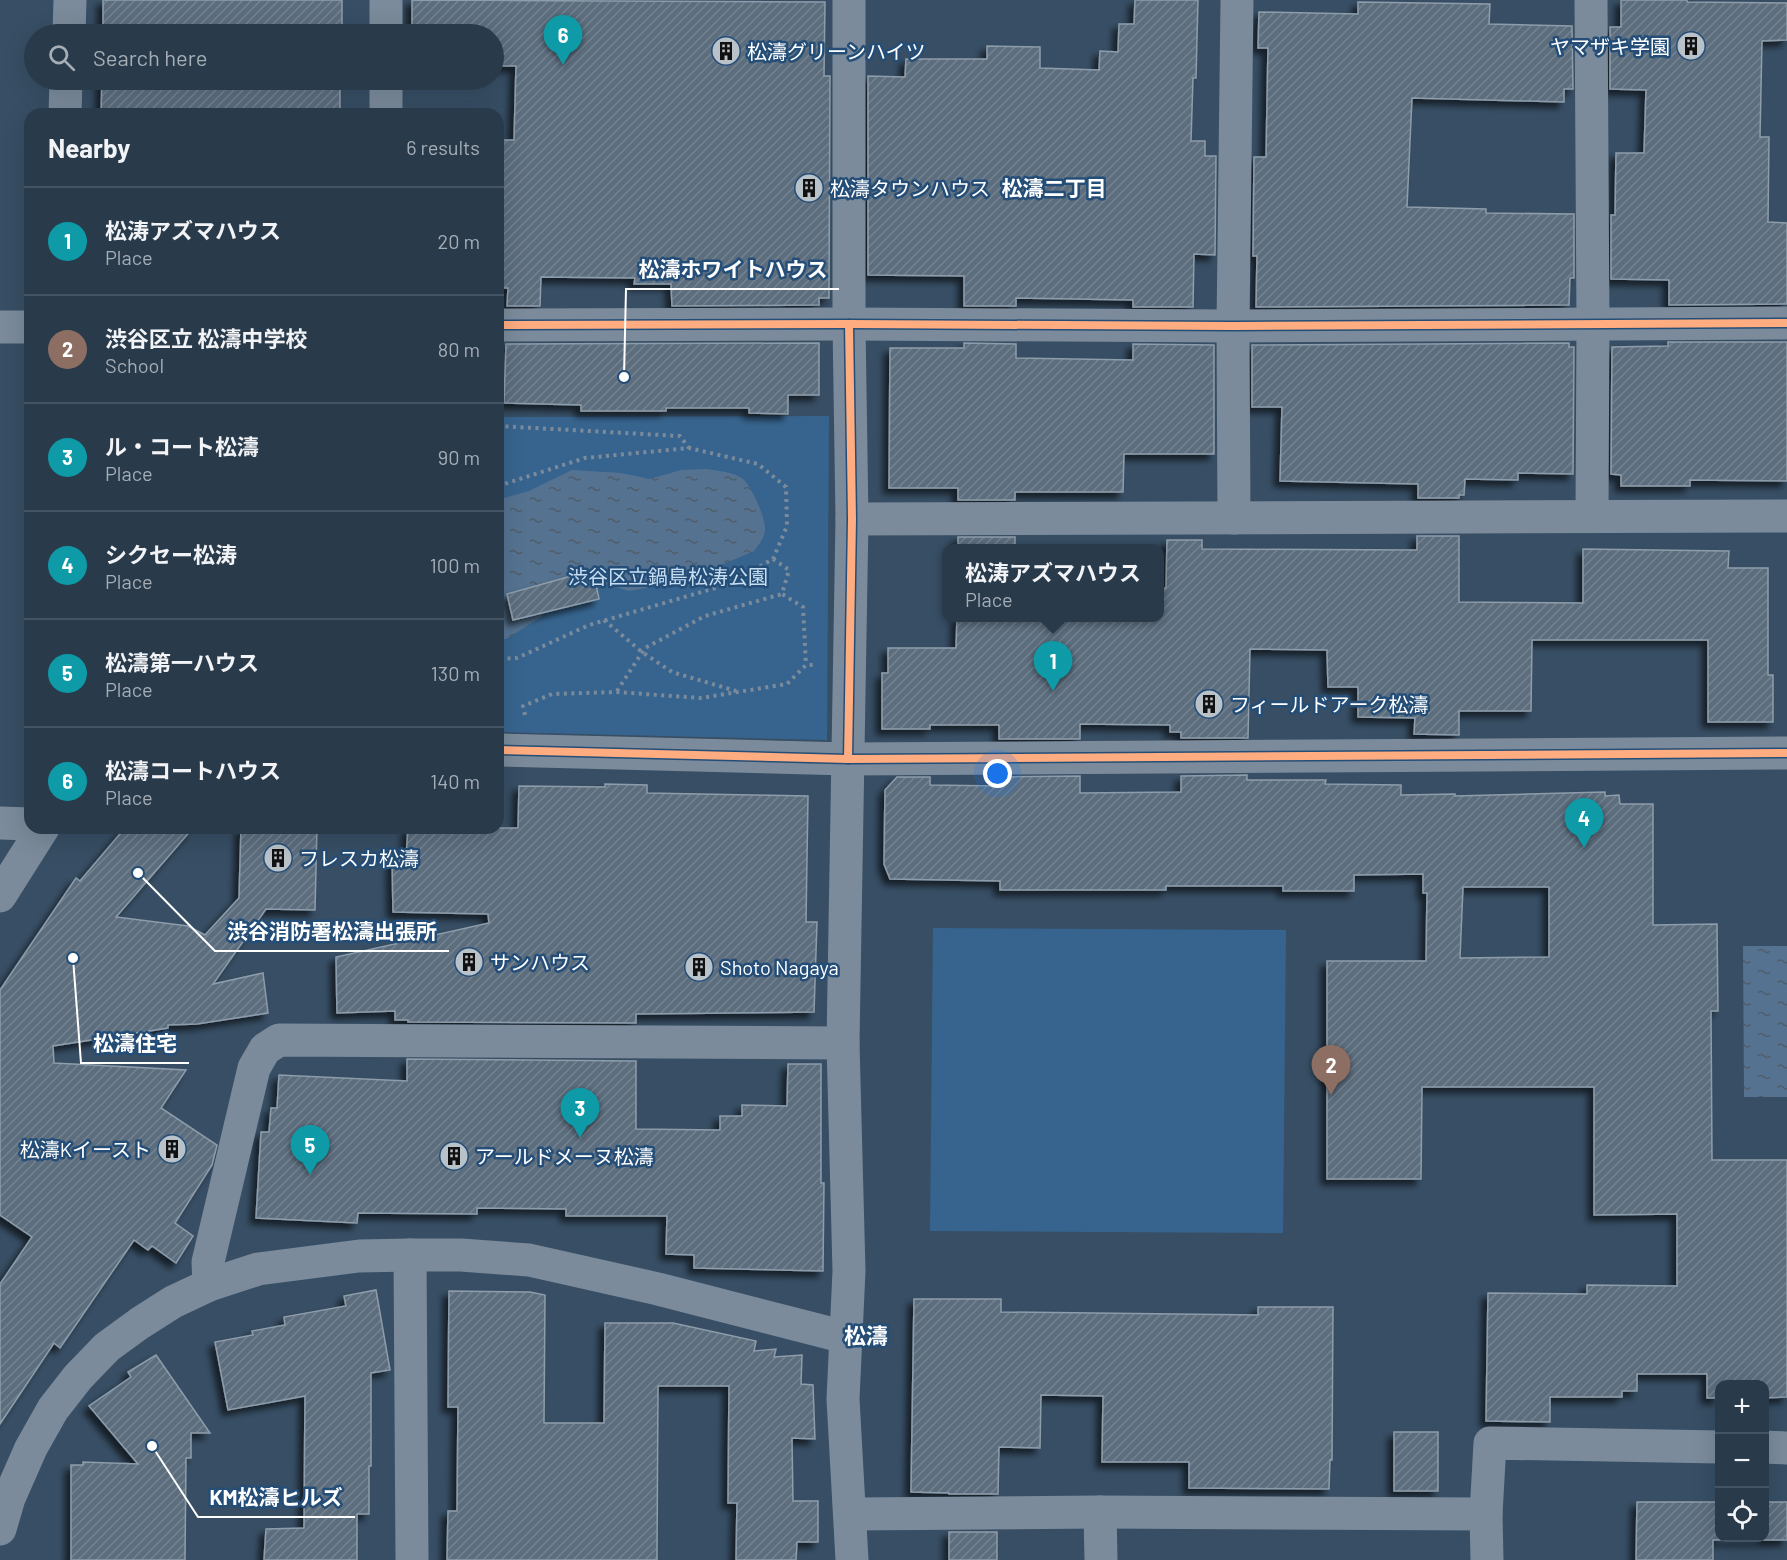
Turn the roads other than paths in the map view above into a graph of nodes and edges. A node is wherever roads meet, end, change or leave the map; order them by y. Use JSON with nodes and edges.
{"nodes":[{"id":1,"x":70,"y":0,"type":"edge"},
{"id":2,"x":386,"y":0,"type":"edge"},
{"id":3,"x":849,"y":0,"type":"edge"},
{"id":4,"x":1237,"y":0,"type":"edge"},
{"id":5,"x":1591,"y":0,"type":"edge"},
{"id":6,"x":69,"y":24,"type":"edge"},
{"id":7,"x":386,"y":24,"type":"edge"},
{"id":8,"x":66,"y":90,"type":"edge"},
{"id":9,"x":386,"y":90,"type":"edge"},
{"id":10,"x":65,"y":108,"type":"edge"},
{"id":11,"x":386,"y":108,"type":"edge"},
{"id":12,"x":1593,"y":323,"type":"junction"},
{"id":13,"x":1787,"y":323,"type":"edge"},
{"id":14,"x":849,"y":324,"type":"junction"},
{"id":15,"x":504,"y":325,"type":"edge"},
{"id":16,"x":1233,"y":326,"type":"junction"},
{"id":17,"x":0,"y":327,"type":"edge"},
{"id":18,"x":24,"y":327,"type":"edge"},
{"id":19,"x":1592,"y":516,"type":"junction"},
{"id":20,"x":1787,"y":516,"type":"edge"},
{"id":21,"x":1234,"y":518,"type":"junction"},
{"id":22,"x":852,"y":519,"type":"junction"},
{"id":23,"x":504,"y":750,"type":"edge"},
{"id":24,"x":1787,"y":753,"type":"edge"},
{"id":25,"x":848,"y":759,"type":"junction"},
{"id":26,"x":0,"y":823,"type":"edge"},
{"id":27,"x":24,"y":824,"type":"edge"},
{"id":28,"x":39,"y":834,"type":"edge"},
{"id":29,"x":0,"y":896,"type":"edge"},
{"id":30,"x":843,"y":1042,"type":"junction"},
{"id":31,"x":410,"y":1255,"type":"junction"},
{"id":32,"x":209,"y":1285,"type":"junction"},
{"id":33,"x":845,"y":1337,"type":"junction"},
{"id":34,"x":1715,"y":1447,"type":"edge"},
{"id":35,"x":1769,"y":1447,"type":"edge"},
{"id":36,"x":1787,"y":1448,"type":"edge"},
{"id":37,"x":1101,"y":1512,"type":"junction"},
{"id":38,"x":850,"y":1514,"type":"junction"},
{"id":39,"x":1486,"y":1514,"type":"junction"},
{"id":40,"x":0,"y":1529,"type":"edge"},
{"id":41,"x":412,"y":1560,"type":"edge"},
{"id":42,"x":852,"y":1560,"type":"edge"},
{"id":43,"x":1101,"y":1560,"type":"edge"},
{"id":44,"x":1487,"y":1560,"type":"edge"}],
"edges":[{"from":1,"to":6,"type":"street"},
{"from":2,"to":7,"type":"street"},
{"from":3,"to":14,"type":"street"},
{"from":4,"to":16,"type":"street"},
{"from":5,"to":12,"type":"street"},
{"from":8,"to":10,"type":"street"},
{"from":9,"to":11,"type":"street"},
{"from":12,"to":13,"type":"street"},
{"from":12,"to":16,"type":"street"},
{"from":12,"to":19,"type":"street"},
{"from":14,"to":15,"type":"street"},
{"from":14,"to":16,"type":"street"},
{"from":14,"to":22,"type":"street"},
{"from":16,"to":21,"type":"street"},
{"from":17,"to":18,"type":"street"},
{"from":19,"to":20,"type":"street"},
{"from":19,"to":21,"type":"street"},
{"from":21,"to":22,"type":"street"},
{"from":22,"to":25,"type":"street"},
{"from":23,"to":25,"type":"street"},
{"from":24,"to":25,"type":"street"},
{"from":25,"to":30,"type":"street"},
{"from":26,"to":27,"type":"street"},
{"from":28,"to":29,"type":"street"},
{"from":30,"to":32,"type":"street"},
{"from":30,"to":33,"type":"street"},
{"from":31,"to":32,"type":"street"},
{"from":31,"to":33,"type":"street"},
{"from":31,"to":41,"type":"street"},
{"from":32,"to":40,"type":"street"},
{"from":33,"to":38,"type":"street"},
{"from":34,"to":39,"type":"street"},
{"from":35,"to":36,"type":"street"},
{"from":37,"to":38,"type":"street"},
{"from":37,"to":39,"type":"street"},
{"from":37,"to":43,"type":"street"},
{"from":38,"to":42,"type":"street"},
{"from":39,"to":44,"type":"street"}]}
